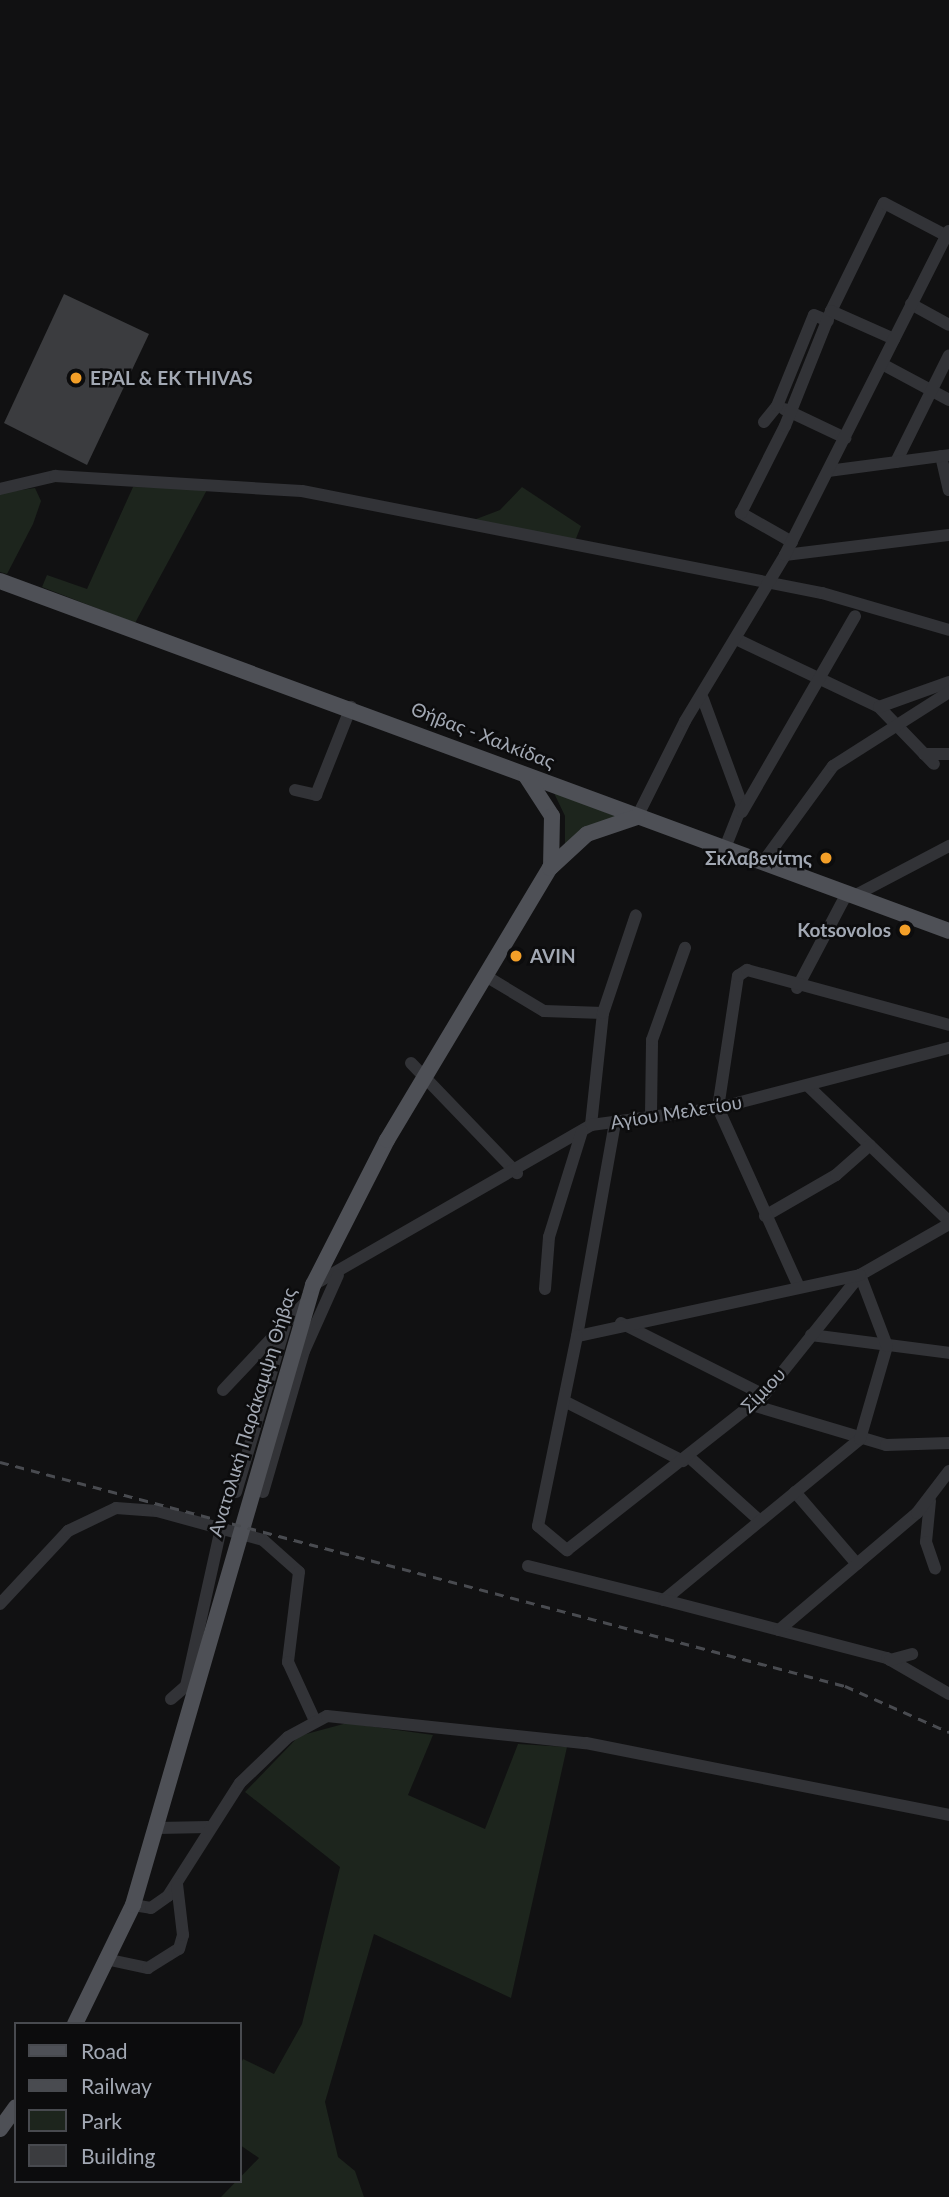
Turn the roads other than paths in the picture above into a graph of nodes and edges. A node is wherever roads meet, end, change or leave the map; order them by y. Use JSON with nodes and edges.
{"nodes":[{"id":1,"x":948,"y":234,"type":"edge"},
{"id":2,"x":911,"y":304,"type":"junction"},
{"id":3,"x":830,"y":316,"type":"junction"},
{"id":4,"x":949,"y":325,"type":"edge"},
{"id":5,"x":894,"y":339,"type":"junction"},
{"id":6,"x":798,"y":350,"type":"junction"},
{"id":7,"x":949,"y":355,"type":"edge"},
{"id":8,"x":815,"y":357,"type":"junction"},
{"id":9,"x":881,"y":364,"type":"junction"},
{"id":10,"x":931,"y":390,"type":"junction"},
{"id":11,"x":949,"y":400,"type":"edge"},
{"id":12,"x":777,"y":406,"type":"junction"},
{"id":13,"x":792,"y":412,"type":"junction"},
{"id":14,"x":764,"y":422,"type":"dead end"},
{"id":15,"x":845,"y":438,"type":"junction"},
{"id":16,"x":945,"y":456,"type":"edge"},
{"id":17,"x":896,"y":462,"type":"junction"},
{"id":18,"x":828,"y":471,"type":"junction"},
{"id":19,"x":0,"y":489,"type":"edge"},
{"id":20,"x":949,"y":489,"type":"edge"},
{"id":21,"x":949,"y":535,"type":"edge"},
{"id":22,"x":792,"y":542,"type":"junction"},
{"id":23,"x":785,"y":555,"type":"junction"},
{"id":24,"x":0,"y":581,"type":"edge"},
{"id":25,"x":766,"y":586,"type":"junction"},
{"id":26,"x":855,"y":616,"type":"dead end"},
{"id":27,"x":949,"y":630,"type":"edge"},
{"id":28,"x":736,"y":639,"type":"junction"},
{"id":29,"x":822,"y":680,"type":"junction"},
{"id":30,"x":949,"y":682,"type":"edge"},
{"id":31,"x":949,"y":692,"type":"edge"},
{"id":32,"x":703,"y":699,"type":"junction"},
{"id":33,"x":351,"y":707,"type":"junction"},
{"id":34,"x":879,"y":707,"type":"junction"},
{"id":35,"x":897,"y":725,"type":"junction"},
{"id":36,"x":949,"y":754,"type":"edge"},
{"id":37,"x":522,"y":772,"type":"junction"},
{"id":38,"x":295,"y":790,"type":"dead end"},
{"id":39,"x":741,"y":812,"type":"junction"},
{"id":40,"x":637,"y":817,"type":"junction"},
{"id":41,"x":949,"y":846,"type":"edge"},
{"id":42,"x":725,"y":848,"type":"junction"},
{"id":43,"x":763,"y":862,"type":"junction"},
{"id":44,"x":550,"y":868,"type":"junction"},
{"id":45,"x":849,"y":896,"type":"junction"},
{"id":46,"x":636,"y":915,"type":"dead end"},
{"id":47,"x":949,"y":931,"type":"edge"},
{"id":48,"x":685,"y":948,"type":"dead end"},
{"id":49,"x":484,"y":975,"type":"junction"},
{"id":50,"x":797,"y":988,"type":"junction"},
{"id":51,"x":603,"y":1013,"type":"junction"},
{"id":52,"x":949,"y":1025,"type":"edge"},
{"id":53,"x":949,"y":1048,"type":"edge"},
{"id":54,"x":411,"y":1063,"type":"dead end"},
{"id":55,"x":422,"y":1081,"type":"junction"},
{"id":56,"x":808,"y":1086,"type":"junction"},
{"id":57,"x":718,"y":1108,"type":"junction"},
{"id":58,"x":651,"y":1114,"type":"junction"},
{"id":59,"x":615,"y":1122,"type":"junction"},
{"id":60,"x":587,"y":1128,"type":"junction"},
{"id":61,"x":870,"y":1145,"type":"junction"},
{"id":62,"x":517,"y":1173,"type":"junction"},
{"id":63,"x":765,"y":1216,"type":"junction"},
{"id":64,"x":949,"y":1223,"type":"edge"},
{"id":65,"x":338,"y":1275,"type":"junction"},
{"id":66,"x":860,"y":1275,"type":"junction"},
{"id":67,"x":313,"y":1285,"type":"junction"},
{"id":68,"x":798,"y":1285,"type":"junction"},
{"id":69,"x":545,"y":1289,"type":"dead end"},
{"id":70,"x":305,"y":1303,"type":"junction"},
{"id":71,"x":288,"y":1316,"type":"junction"},
{"id":72,"x":621,"y":1324,"type":"junction"},
{"id":73,"x":811,"y":1335,"type":"junction"},
{"id":74,"x":577,"y":1336,"type":"junction"},
{"id":75,"x":887,"y":1346,"type":"junction"},
{"id":76,"x":949,"y":1353,"type":"edge"},
{"id":77,"x":222,"y":1390,"type":"dead end"},
{"id":78,"x":764,"y":1395,"type":"junction"},
{"id":79,"x":568,"y":1403,"type":"junction"},
{"id":80,"x":752,"y":1405,"type":"junction"},
{"id":81,"x":860,"y":1439,"type":"junction"},
{"id":82,"x":949,"y":1443,"type":"edge"},
{"id":83,"x":686,"y":1459,"type":"junction"},
{"id":84,"x":949,"y":1471,"type":"edge"},
{"id":85,"x":236,"y":1492,"type":"dead end"},
{"id":86,"x":263,"y":1492,"type":"dead end"},
{"id":87,"x":795,"y":1492,"type":"junction"},
{"id":88,"x":930,"y":1501,"type":"junction"},
{"id":89,"x":759,"y":1520,"type":"junction"},
{"id":90,"x":226,"y":1530,"type":"junction"},
{"id":91,"x":567,"y":1550,"type":"junction"},
{"id":92,"x":857,"y":1564,"type":"junction"},
{"id":93,"x":528,"y":1566,"type":"dead end"},
{"id":94,"x":935,"y":1568,"type":"dead end"},
{"id":95,"x":556,"y":1573,"type":"junction"},
{"id":96,"x":664,"y":1600,"type":"junction"},
{"id":97,"x":0,"y":1604,"type":"edge"},
{"id":98,"x":779,"y":1630,"type":"junction"},
{"id":99,"x":912,"y":1654,"type":"dead end"},
{"id":100,"x":890,"y":1660,"type":"junction"},
{"id":101,"x":949,"y":1694,"type":"edge"},
{"id":102,"x":172,"y":1699,"type":"dead end"},
{"id":103,"x":315,"y":1721,"type":"junction"},
{"id":104,"x":949,"y":1815,"type":"edge"},
{"id":105,"x":208,"y":1827,"type":"junction"},
{"id":106,"x":158,"y":1828,"type":"junction"},
{"id":107,"x":177,"y":1884,"type":"junction"},
{"id":108,"x":133,"y":1905,"type":"junction"},
{"id":109,"x":110,"y":1959,"type":"junction"},
{"id":110,"x":76,"y":2022,"type":"edge"},
{"id":111,"x":14,"y":2111,"type":"edge"},
{"id":112,"x":0,"y":2129,"type":"edge"}],
"edges":[{"from":1,"to":2,"type":"street"},
{"from":1,"to":3,"type":"street"},
{"from":2,"to":4,"type":"street"},
{"from":2,"to":5,"type":"street"},
{"from":3,"to":5,"type":"street"},
{"from":3,"to":6,"type":"street"},
{"from":3,"to":8,"type":"street"},
{"from":5,"to":9,"type":"street"},
{"from":6,"to":8,"type":"street"},
{"from":6,"to":12,"type":"street"},
{"from":7,"to":10,"type":"street"},
{"from":8,"to":13,"type":"street"},
{"from":9,"to":10,"type":"street"},
{"from":9,"to":15,"type":"street"},
{"from":10,"to":11,"type":"street"},
{"from":10,"to":17,"type":"street"},
{"from":12,"to":13,"type":"street"},
{"from":12,"to":14,"type":"street"},
{"from":13,"to":15,"type":"street"},
{"from":13,"to":22,"type":"street"},
{"from":15,"to":18,"type":"street"},
{"from":16,"to":17,"type":"street"},
{"from":16,"to":20,"type":"street"},
{"from":17,"to":18,"type":"street"},
{"from":18,"to":22,"type":"street"},
{"from":19,"to":25,"type":"street"},
{"from":21,"to":23,"type":"street"},
{"from":22,"to":23,"type":"street"},
{"from":23,"to":25,"type":"street"},
{"from":24,"to":33,"type":"main road","name":"Θήβας - Χαλκίδας"},
{"from":25,"to":27,"type":"street"},
{"from":25,"to":28,"type":"street"},
{"from":26,"to":29,"type":"street"},
{"from":28,"to":29,"type":"street"},
{"from":28,"to":32,"type":"street"},
{"from":29,"to":34,"type":"street"},
{"from":29,"to":39,"type":"street"},
{"from":30,"to":34,"type":"street"},
{"from":31,"to":35,"type":"street"},
{"from":32,"to":39,"type":"street"},
{"from":32,"to":40,"type":"street"},
{"from":33,"to":37,"type":"main road","name":"Θήβας - Χαλκίδας"},
{"from":33,"to":38,"type":"street"},
{"from":34,"to":35,"type":"street"},
{"from":35,"to":36,"type":"street"},
{"from":35,"to":43,"type":"street"},
{"from":37,"to":40,"type":"main road","name":"Θήβας - Χαλκίδας"},
{"from":37,"to":44,"type":"main road"},
{"from":39,"to":42,"type":"street"},
{"from":40,"to":42,"type":"main road","name":"Θήβας - Χαλκίδας"},
{"from":40,"to":44,"type":"main road","name":"Ανατολική Παράκαμψη Θήβας"},
{"from":41,"to":45,"type":"street"},
{"from":42,"to":43,"type":"main road","name":"Θήβας - Χαλκίδας"},
{"from":43,"to":45,"type":"main road","name":"Θήβας - Χαλκίδας"},
{"from":44,"to":49,"type":"main road","name":"Ανατολική Παράκαμψη Θήβας"},
{"from":45,"to":47,"type":"main road","name":"Θήβας - Χαλκίδας"},
{"from":45,"to":50,"type":"street"},
{"from":46,"to":51,"type":"street"},
{"from":48,"to":58,"type":"street"},
{"from":49,"to":51,"type":"street"},
{"from":49,"to":55,"type":"main road","name":"Ανατολική Παράκαμψη Θήβας"},
{"from":50,"to":52,"type":"street"},
{"from":50,"to":57,"type":"street"},
{"from":51,"to":60,"type":"street"},
{"from":53,"to":56,"type":"street","name":"Αγίου Μελετίου"},
{"from":54,"to":55,"type":"street"},
{"from":55,"to":62,"type":"street"},
{"from":55,"to":67,"type":"main road","name":"Ανατολική Παράκαμψη Θήβας"},
{"from":56,"to":57,"type":"street","name":"Αγίου Μελετίου"},
{"from":56,"to":61,"type":"street"},
{"from":57,"to":58,"type":"street","name":"Αγίου Μελετίου"},
{"from":57,"to":63,"type":"street"},
{"from":58,"to":59,"type":"street","name":"Αγίου Μελετίου"},
{"from":59,"to":60,"type":"street","name":"Αγίου Μελετίου"},
{"from":59,"to":74,"type":"street"},
{"from":60,"to":62,"type":"street","name":"Αγίου Μελετίου"},
{"from":60,"to":69,"type":"street"},
{"from":61,"to":63,"type":"street"},
{"from":61,"to":64,"type":"street"},
{"from":62,"to":65,"type":"street","name":"Αγίου Μελετίου"},
{"from":63,"to":68,"type":"street"},
{"from":64,"to":66,"type":"street","name":"Σίμιου"},
{"from":65,"to":67,"type":"street","name":"Αγίου Μελετίου"},
{"from":65,"to":86,"type":"street"},
{"from":66,"to":68,"type":"street"},
{"from":66,"to":73,"type":"street","name":"Σίμιου"},
{"from":66,"to":75,"type":"street"},
{"from":67,"to":70,"type":"main road","name":"Ανατολική Παράκαμψη Θήβας"},
{"from":68,"to":72,"type":"street"},
{"from":70,"to":71,"type":"street"},
{"from":70,"to":106,"type":"main road","name":"Ανατολική Παράκαμψη Θήβας"},
{"from":71,"to":77,"type":"street"},
{"from":71,"to":85,"type":"street"},
{"from":72,"to":74,"type":"street"},
{"from":72,"to":78,"type":"street"},
{"from":73,"to":75,"type":"street"},
{"from":73,"to":78,"type":"street","name":"Σίμιου"},
{"from":74,"to":79,"type":"street"},
{"from":75,"to":76,"type":"street"},
{"from":75,"to":81,"type":"street"},
{"from":78,"to":80,"type":"street","name":"Σίμιου"},
{"from":79,"to":83,"type":"street"},
{"from":79,"to":91,"type":"street"},
{"from":80,"to":81,"type":"street"},
{"from":80,"to":83,"type":"street","name":"Σίμιου"},
{"from":81,"to":82,"type":"street"},
{"from":81,"to":87,"type":"street"},
{"from":83,"to":89,"type":"street"},
{"from":83,"to":91,"type":"street","name":"Σίμιου"},
{"from":84,"to":88,"type":"street"},
{"from":87,"to":89,"type":"street"},
{"from":87,"to":92,"type":"street"},
{"from":88,"to":92,"type":"street"},
{"from":88,"to":94,"type":"street"},
{"from":89,"to":96,"type":"street"},
{"from":90,"to":97,"type":"street"},
{"from":90,"to":102,"type":"street"},
{"from":90,"to":103,"type":"street"},
{"from":91,"to":95,"type":"street"},
{"from":92,"to":98,"type":"street"},
{"from":93,"to":95,"type":"street"},
{"from":95,"to":96,"type":"street"},
{"from":96,"to":98,"type":"street"},
{"from":98,"to":100,"type":"street"},
{"from":99,"to":100,"type":"street"},
{"from":100,"to":101,"type":"street"},
{"from":103,"to":104,"type":"street"},
{"from":103,"to":105,"type":"street"},
{"from":105,"to":106,"type":"street"},
{"from":105,"to":107,"type":"street"},
{"from":106,"to":108,"type":"main road","name":"Ανατολική Παράκαμψη Θήβας"},
{"from":107,"to":108,"type":"street"},
{"from":107,"to":109,"type":"street"},
{"from":108,"to":109,"type":"main road","name":"Ανατολική Παράκαμψη Θήβας"},
{"from":109,"to":110,"type":"main road","name":"Ανατολική Παράκαμψη Θήβας"},
{"from":111,"to":112,"type":"main road"}]}
